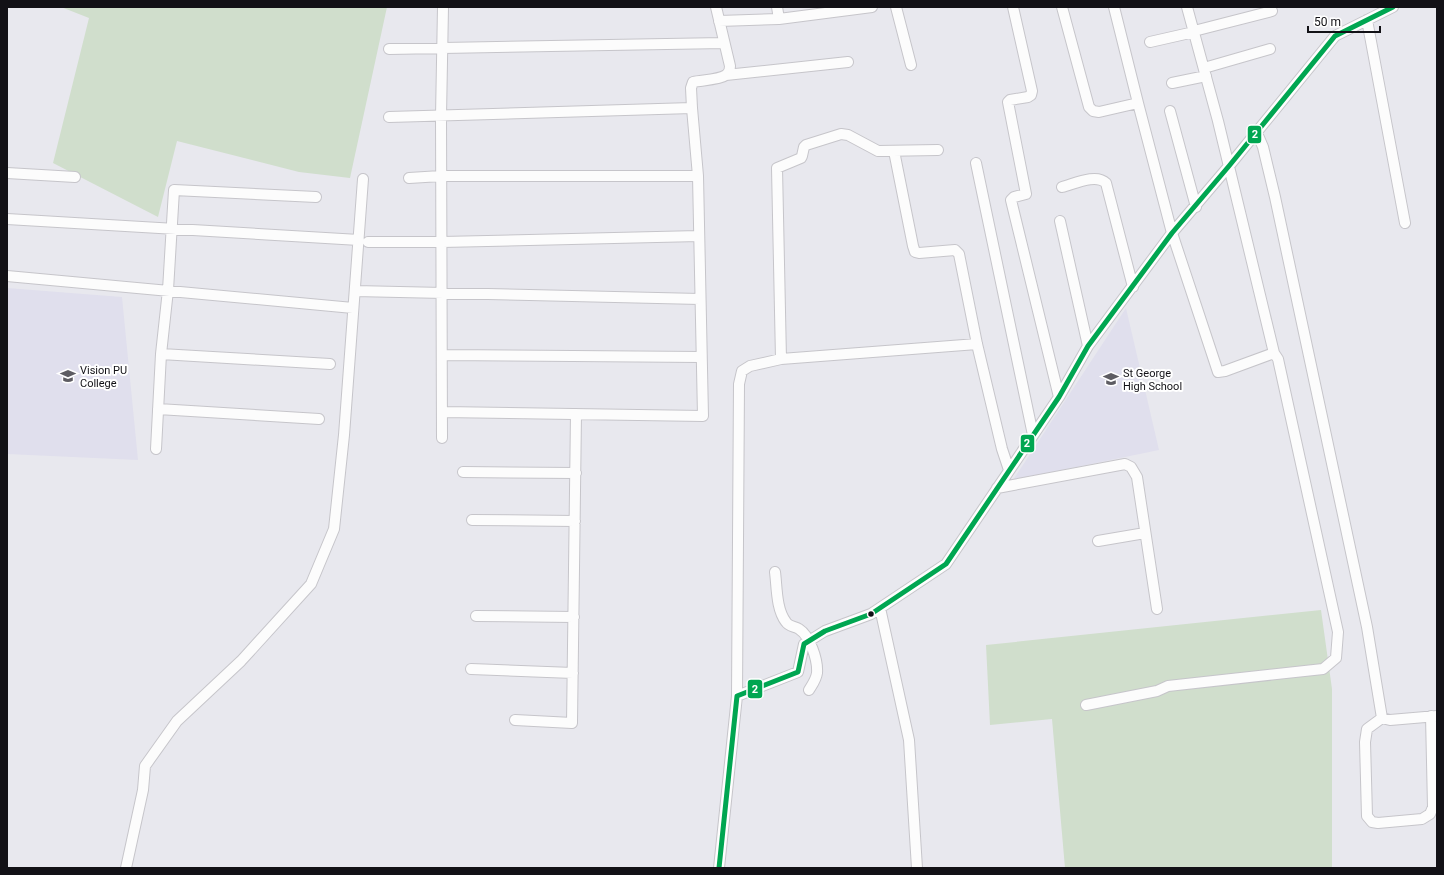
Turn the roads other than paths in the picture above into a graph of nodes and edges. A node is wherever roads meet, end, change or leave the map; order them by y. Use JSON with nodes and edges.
{"nodes":[{"id":1,"x":443,"y":7,"type":"edge"},
{"id":2,"x":716,"y":7,"type":"edge"},
{"id":3,"x":777,"y":7,"type":"edge"},
{"id":4,"x":872,"y":7,"type":"edge"},
{"id":5,"x":896,"y":7,"type":"edge"},
{"id":6,"x":1013,"y":7,"type":"edge"},
{"id":7,"x":1062,"y":7,"type":"edge"},
{"id":8,"x":1114,"y":7,"type":"edge"},
{"id":9,"x":1186,"y":7,"type":"edge"},
{"id":10,"x":1393,"y":7,"type":"edge"},
{"id":11,"x":848,"y":8,"type":"edge"},
{"id":12,"x":1272,"y":11,"type":"dead end"},
{"id":13,"x":779,"y":19,"type":"junction"},
{"id":14,"x":1367,"y":20,"type":"junction"},
{"id":15,"x":719,"y":21,"type":"junction"},
{"id":16,"x":1194,"y":32,"type":"junction"},
{"id":17,"x":1150,"y":42,"type":"dead end"},
{"id":18,"x":724,"y":43,"type":"junction"},
{"id":19,"x":442,"y":48,"type":"junction"},
{"id":20,"x":389,"y":49,"type":"dead end"},
{"id":21,"x":1270,"y":50,"type":"dead end"},
{"id":22,"x":848,"y":62,"type":"dead end"},
{"id":23,"x":911,"y":65,"type":"dead end"},
{"id":24,"x":1205,"y":72,"type":"junction"},
{"id":25,"x":726,"y":75,"type":"junction"},
{"id":26,"x":1172,"y":83,"type":"dead end"},
{"id":27,"x":1138,"y":103,"type":"junction"},
{"id":28,"x":692,"y":108,"type":"junction"},
{"id":29,"x":1170,"y":111,"type":"dead end"},
{"id":30,"x":441,"y":116,"type":"junction"},
{"id":31,"x":389,"y":117,"type":"dead end"},
{"id":32,"x":1257,"y":133,"type":"junction"},
{"id":33,"x":938,"y":150,"type":"dead end"},
{"id":34,"x":894,"y":151,"type":"junction"},
{"id":35,"x":976,"y":163,"type":"dead end"},
{"id":36,"x":1230,"y":166,"type":"junction"},
{"id":37,"x":7,"y":173,"type":"edge"},
{"id":38,"x":441,"y":176,"type":"junction"},
{"id":39,"x":698,"y":176,"type":"junction"},
{"id":40,"x":75,"y":177,"type":"dead end"},
{"id":41,"x":409,"y":178,"type":"dead end"},
{"id":42,"x":363,"y":179,"type":"dead end"},
{"id":43,"x":1062,"y":187,"type":"dead end"},
{"id":44,"x":316,"y":197,"type":"dead end"},
{"id":45,"x":1196,"y":207,"type":"junction"},
{"id":46,"x":7,"y":219,"type":"edge"},
{"id":47,"x":1060,"y":221,"type":"dead end"},
{"id":48,"x":1405,"y":223,"type":"dead end"},
{"id":49,"x":173,"y":229,"type":"junction"},
{"id":50,"x":1172,"y":233,"type":"junction"},
{"id":51,"x":699,"y":236,"type":"junction"},
{"id":52,"x":363,"y":241,"type":"junction"},
{"id":53,"x":442,"y":242,"type":"junction"},
{"id":54,"x":7,"y":276,"type":"edge"},
{"id":55,"x":1133,"y":287,"type":"junction"},
{"id":56,"x":168,"y":290,"type":"junction"},
{"id":57,"x":355,"y":291,"type":"junction"},
{"id":58,"x":442,"y":293,"type":"junction"},
{"id":59,"x":700,"y":299,"type":"junction"},
{"id":60,"x":354,"y":308,"type":"junction"},
{"id":61,"x":977,"y":344,"type":"junction"},
{"id":62,"x":1088,"y":346,"type":"junction"},
{"id":63,"x":1274,"y":353,"type":"junction"},
{"id":64,"x":161,"y":354,"type":"junction"},
{"id":65,"x":442,"y":355,"type":"junction"},
{"id":66,"x":701,"y":357,"type":"junction"},
{"id":67,"x":781,"y":359,"type":"junction"},
{"id":68,"x":330,"y":364,"type":"dead end"},
{"id":69,"x":1059,"y":397,"type":"junction"},
{"id":70,"x":158,"y":409,"type":"junction"},
{"id":71,"x":443,"y":412,"type":"junction"},
{"id":72,"x":576,"y":414,"type":"junction"},
{"id":73,"x":319,"y":419,"type":"dead end"},
{"id":74,"x":1033,"y":435,"type":"junction"},
{"id":75,"x":442,"y":438,"type":"dead end"},
{"id":76,"x":156,"y":449,"type":"dead end"},
{"id":77,"x":1009,"y":470,"type":"junction"},
{"id":78,"x":463,"y":472,"type":"dead end"},
{"id":79,"x":576,"y":473,"type":"junction"},
{"id":80,"x":997,"y":488,"type":"junction"},
{"id":81,"x":472,"y":520,"type":"dead end"},
{"id":82,"x":575,"y":521,"type":"junction"},
{"id":83,"x":1145,"y":533,"type":"junction"},
{"id":84,"x":1098,"y":541,"type":"dead end"},
{"id":85,"x":775,"y":572,"type":"dead end"},
{"id":86,"x":880,"y":608,"type":"junction"},
{"id":87,"x":1156,"y":609,"type":"dead end"},
{"id":88,"x":476,"y":616,"type":"dead end"},
{"id":89,"x":574,"y":618,"type":"junction"},
{"id":90,"x":810,"y":641,"type":"junction"},
{"id":91,"x":471,"y":668,"type":"dead end"},
{"id":92,"x":573,"y":673,"type":"junction"},
{"id":93,"x":809,"y":690,"type":"dead end"},
{"id":94,"x":737,"y":696,"type":"junction"},
{"id":95,"x":1086,"y":705,"type":"dead end"},
{"id":96,"x":1434,"y":716,"type":"edge"},
{"id":97,"x":1382,"y":718,"type":"junction"},
{"id":98,"x":515,"y":720,"type":"dead end"},
{"id":99,"x":126,"y":868,"type":"edge"},
{"id":100,"x":718,"y":868,"type":"edge"},
{"id":101,"x":917,"y":868,"type":"edge"}],
"edges":[{"from":1,"to":19,"type":"street"},
{"from":2,"to":15,"type":"street"},
{"from":3,"to":13,"type":"street"},
{"from":4,"to":11,"type":"street"},
{"from":5,"to":23,"type":"street"},
{"from":6,"to":69,"type":"street"},
{"from":7,"to":27,"type":"street"},
{"from":8,"to":27,"type":"street"},
{"from":9,"to":16,"type":"street"},
{"from":10,"to":14,"type":"street"},
{"from":11,"to":13,"type":"street"},
{"from":12,"to":16,"type":"street"},
{"from":13,"to":15,"type":"street"},
{"from":14,"to":32,"type":"street"},
{"from":14,"to":48,"type":"street"},
{"from":15,"to":18,"type":"street"},
{"from":16,"to":17,"type":"street"},
{"from":16,"to":24,"type":"street"},
{"from":18,"to":19,"type":"street"},
{"from":18,"to":25,"type":"street"},
{"from":19,"to":20,"type":"street"},
{"from":19,"to":30,"type":"street"},
{"from":21,"to":24,"type":"street"},
{"from":22,"to":25,"type":"street"},
{"from":24,"to":26,"type":"street"},
{"from":24,"to":36,"type":"street"},
{"from":25,"to":28,"type":"street"},
{"from":27,"to":50,"type":"street"},
{"from":28,"to":30,"type":"street"},
{"from":28,"to":39,"type":"street"},
{"from":29,"to":45,"type":"street"},
{"from":30,"to":31,"type":"street"},
{"from":30,"to":38,"type":"street"},
{"from":32,"to":36,"type":"street"},
{"from":32,"to":97,"type":"street"},
{"from":33,"to":34,"type":"street"},
{"from":34,"to":61,"type":"street"},
{"from":34,"to":67,"type":"street"},
{"from":35,"to":74,"type":"street"},
{"from":36,"to":45,"type":"street"},
{"from":36,"to":63,"type":"street"},
{"from":37,"to":40,"type":"street"},
{"from":38,"to":39,"type":"street"},
{"from":38,"to":41,"type":"street"},
{"from":38,"to":53,"type":"street"},
{"from":39,"to":51,"type":"street"},
{"from":42,"to":52,"type":"street"},
{"from":43,"to":55,"type":"street"},
{"from":44,"to":49,"type":"street"},
{"from":45,"to":50,"type":"street"},
{"from":46,"to":49,"type":"street"},
{"from":47,"to":62,"type":"street"},
{"from":49,"to":52,"type":"street"},
{"from":49,"to":56,"type":"street"},
{"from":50,"to":55,"type":"street"},
{"from":50,"to":63,"type":"street"},
{"from":51,"to":53,"type":"street"},
{"from":51,"to":59,"type":"street"},
{"from":52,"to":53,"type":"street"},
{"from":52,"to":57,"type":"street"},
{"from":53,"to":58,"type":"street"},
{"from":54,"to":56,"type":"street"},
{"from":55,"to":62,"type":"street"},
{"from":56,"to":60,"type":"street"},
{"from":56,"to":64,"type":"street"},
{"from":57,"to":58,"type":"street"},
{"from":57,"to":60,"type":"street"},
{"from":58,"to":59,"type":"street"},
{"from":58,"to":65,"type":"street"},
{"from":59,"to":66,"type":"street"},
{"from":60,"to":99,"type":"street"},
{"from":61,"to":67,"type":"street"},
{"from":61,"to":77,"type":"street"},
{"from":62,"to":69,"type":"street"},
{"from":63,"to":95,"type":"street"},
{"from":64,"to":68,"type":"street"},
{"from":64,"to":70,"type":"street"},
{"from":65,"to":66,"type":"street"},
{"from":65,"to":71,"type":"street"},
{"from":66,"to":72,"type":"street"},
{"from":67,"to":94,"type":"street"},
{"from":69,"to":74,"type":"street"},
{"from":70,"to":73,"type":"street"},
{"from":70,"to":76,"type":"street"},
{"from":71,"to":72,"type":"street"},
{"from":71,"to":75,"type":"street"},
{"from":72,"to":79,"type":"street"},
{"from":74,"to":77,"type":"street"},
{"from":77,"to":80,"type":"street"},
{"from":78,"to":79,"type":"street"},
{"from":79,"to":82,"type":"street"},
{"from":80,"to":83,"type":"street"},
{"from":80,"to":86,"type":"street"},
{"from":81,"to":82,"type":"street"},
{"from":82,"to":89,"type":"street"},
{"from":83,"to":84,"type":"street"},
{"from":83,"to":87,"type":"street"},
{"from":85,"to":90,"type":"street"},
{"from":86,"to":90,"type":"street"},
{"from":86,"to":101,"type":"street"},
{"from":88,"to":89,"type":"street"},
{"from":89,"to":92,"type":"street"},
{"from":90,"to":93,"type":"street"},
{"from":90,"to":94,"type":"street"},
{"from":91,"to":92,"type":"street"},
{"from":92,"to":98,"type":"street"},
{"from":94,"to":100,"type":"street"},
{"from":96,"to":97,"type":"street"},
{"from":96,"to":97,"type":"street"}]}
